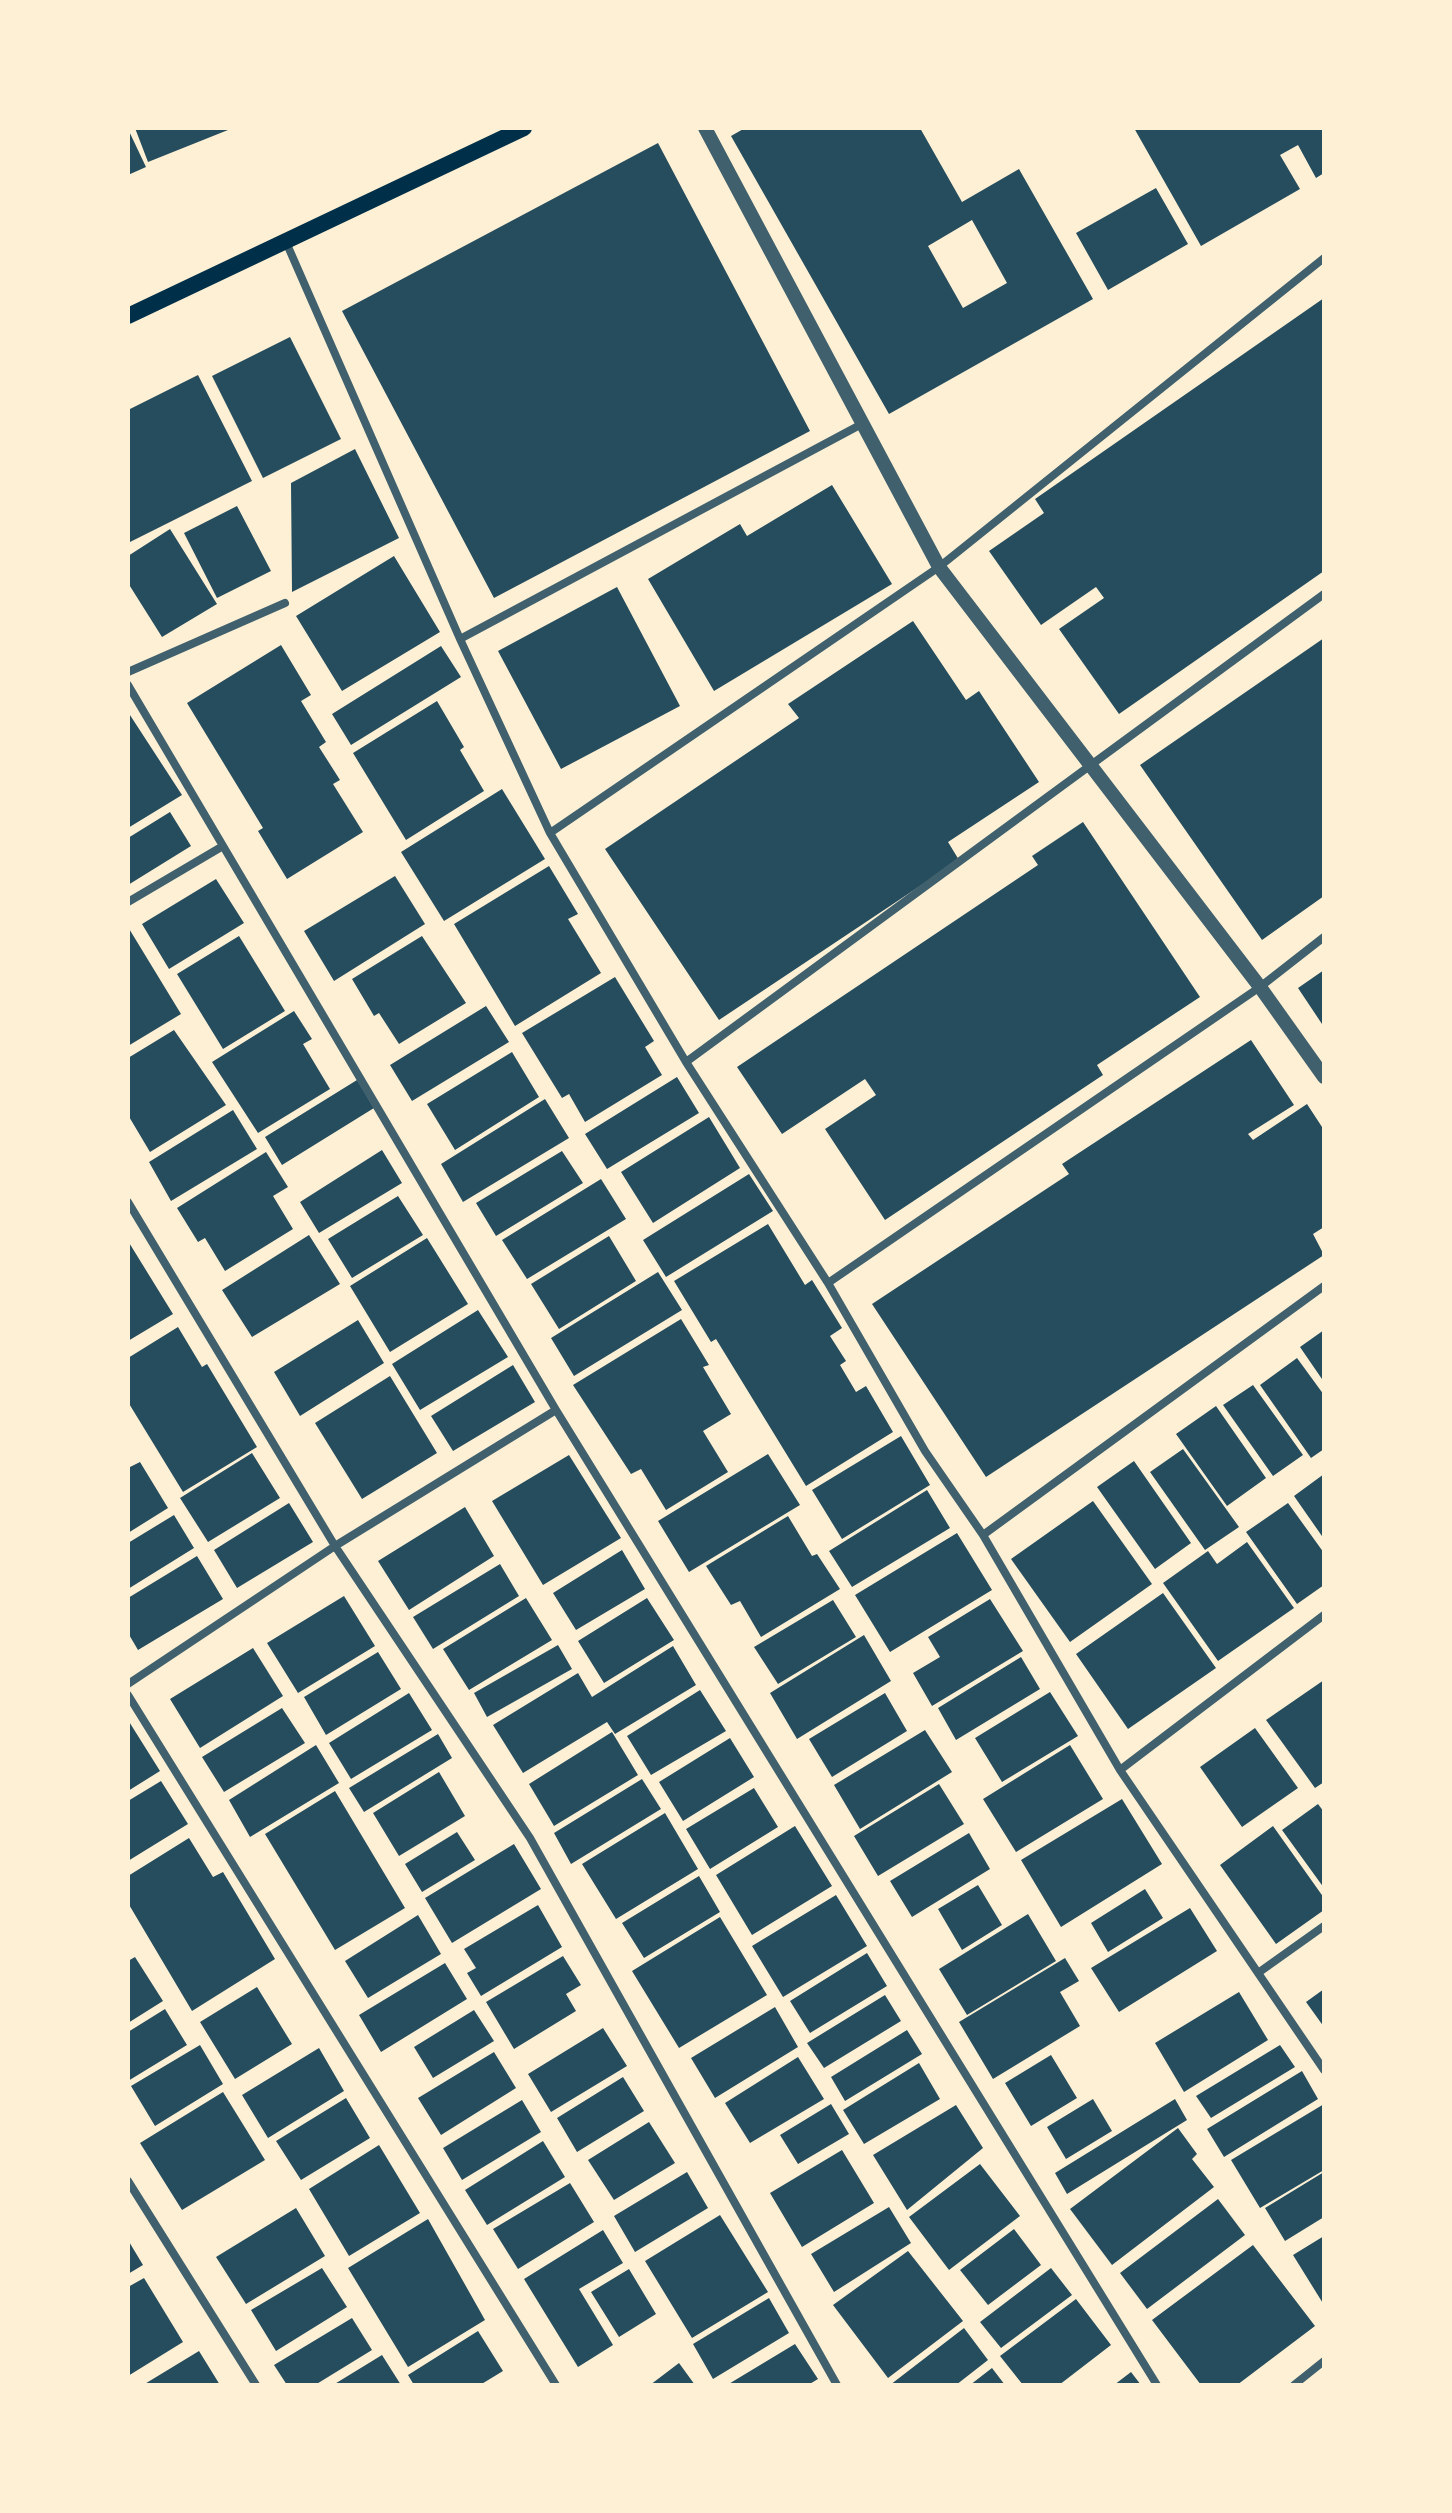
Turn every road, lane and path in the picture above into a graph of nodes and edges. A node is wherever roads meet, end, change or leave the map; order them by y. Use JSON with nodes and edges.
{"nodes":[{"id":1,"x":524,"y":128,"type":"edge"},
{"id":2,"x":705,"y":128,"type":"edge"},
{"id":3,"x":286,"y":242,"type":"junction"},
{"id":4,"x":1324,"y":258,"type":"edge"},
{"id":5,"x":128,"y":316,"type":"edge"},
{"id":6,"x":860,"y":425,"type":"junction"},
{"id":7,"x":939,"y":567,"type":"junction"},
{"id":8,"x":1324,"y":594,"type":"edge"},
{"id":9,"x":285,"y":603,"type":"dead end"},
{"id":10,"x":460,"y":639,"type":"junction"},
{"id":11,"x":128,"y":672,"type":"edge"},
{"id":12,"x":128,"y":685,"type":"edge"},
{"id":13,"x":1092,"y":767,"type":"junction"},
{"id":14,"x":550,"y":833,"type":"junction"},
{"id":15,"x":223,"y":846,"type":"junction"},
{"id":16,"x":128,"y":902,"type":"edge"},
{"id":17,"x":1324,"y":937,"type":"edge"},
{"id":18,"x":1260,"y":987,"type":"junction"},
{"id":19,"x":686,"y":1062,"type":"junction"},
{"id":20,"x":1324,"y":1077,"type":"edge"},
{"id":21,"x":128,"y":1202,"type":"edge"},
{"id":22,"x":828,"y":1283,"type":"junction"},
{"id":23,"x":1324,"y":1286,"type":"edge"},
{"id":24,"x":556,"y":1410,"type":"junction"},
{"id":25,"x":983,"y":1535,"type":"junction"},
{"id":26,"x":335,"y":1546,"type":"junction"},
{"id":27,"x":1324,"y":1615,"type":"edge"},
{"id":28,"x":128,"y":1684,"type":"edge"},
{"id":29,"x":128,"y":1695,"type":"edge"},
{"id":30,"x":1120,"y":1770,"type":"junction"},
{"id":31,"x":1324,"y":1926,"type":"edge"},
{"id":32,"x":1258,"y":1973,"type":"junction"},
{"id":33,"x":1324,"y":2070,"type":"edge"},
{"id":34,"x":128,"y":2181,"type":"edge"},
{"id":35,"x":1324,"y":2361,"type":"edge"},
{"id":36,"x":256,"y":2385,"type":"edge"},
{"id":37,"x":556,"y":2385,"type":"edge"},
{"id":38,"x":837,"y":2385,"type":"edge"},
{"id":39,"x":1157,"y":2385,"type":"edge"},
{"id":40,"x":1294,"y":2385,"type":"edge"}],
"edges":[{"from":1,"to":3,"type":"main road"},
{"from":2,"to":6,"type":"street"},
{"from":3,"to":5,"type":"main road"},
{"from":3,"to":10,"type":"street"},
{"from":4,"to":7,"type":"street"},
{"from":6,"to":7,"type":"street"},
{"from":6,"to":10,"type":"street"},
{"from":7,"to":13,"type":"street"},
{"from":7,"to":14,"type":"street"},
{"from":8,"to":13,"type":"street"},
{"from":9,"to":11,"type":"street"},
{"from":10,"to":14,"type":"street"},
{"from":12,"to":15,"type":"street"},
{"from":13,"to":18,"type":"street"},
{"from":13,"to":19,"type":"street"},
{"from":14,"to":19,"type":"street"},
{"from":15,"to":16,"type":"street"},
{"from":15,"to":24,"type":"street"},
{"from":17,"to":18,"type":"street"},
{"from":18,"to":20,"type":"street"},
{"from":18,"to":22,"type":"street"},
{"from":19,"to":22,"type":"street"},
{"from":21,"to":26,"type":"street"},
{"from":22,"to":25,"type":"street"},
{"from":23,"to":25,"type":"street"},
{"from":24,"to":26,"type":"street"},
{"from":24,"to":39,"type":"street"},
{"from":25,"to":30,"type":"street"},
{"from":26,"to":28,"type":"street"},
{"from":26,"to":38,"type":"street"},
{"from":27,"to":30,"type":"street"},
{"from":29,"to":37,"type":"street"},
{"from":30,"to":32,"type":"street"},
{"from":31,"to":32,"type":"street"},
{"from":32,"to":33,"type":"street"},
{"from":34,"to":36,"type":"street"},
{"from":35,"to":40,"type":"street"}]}
